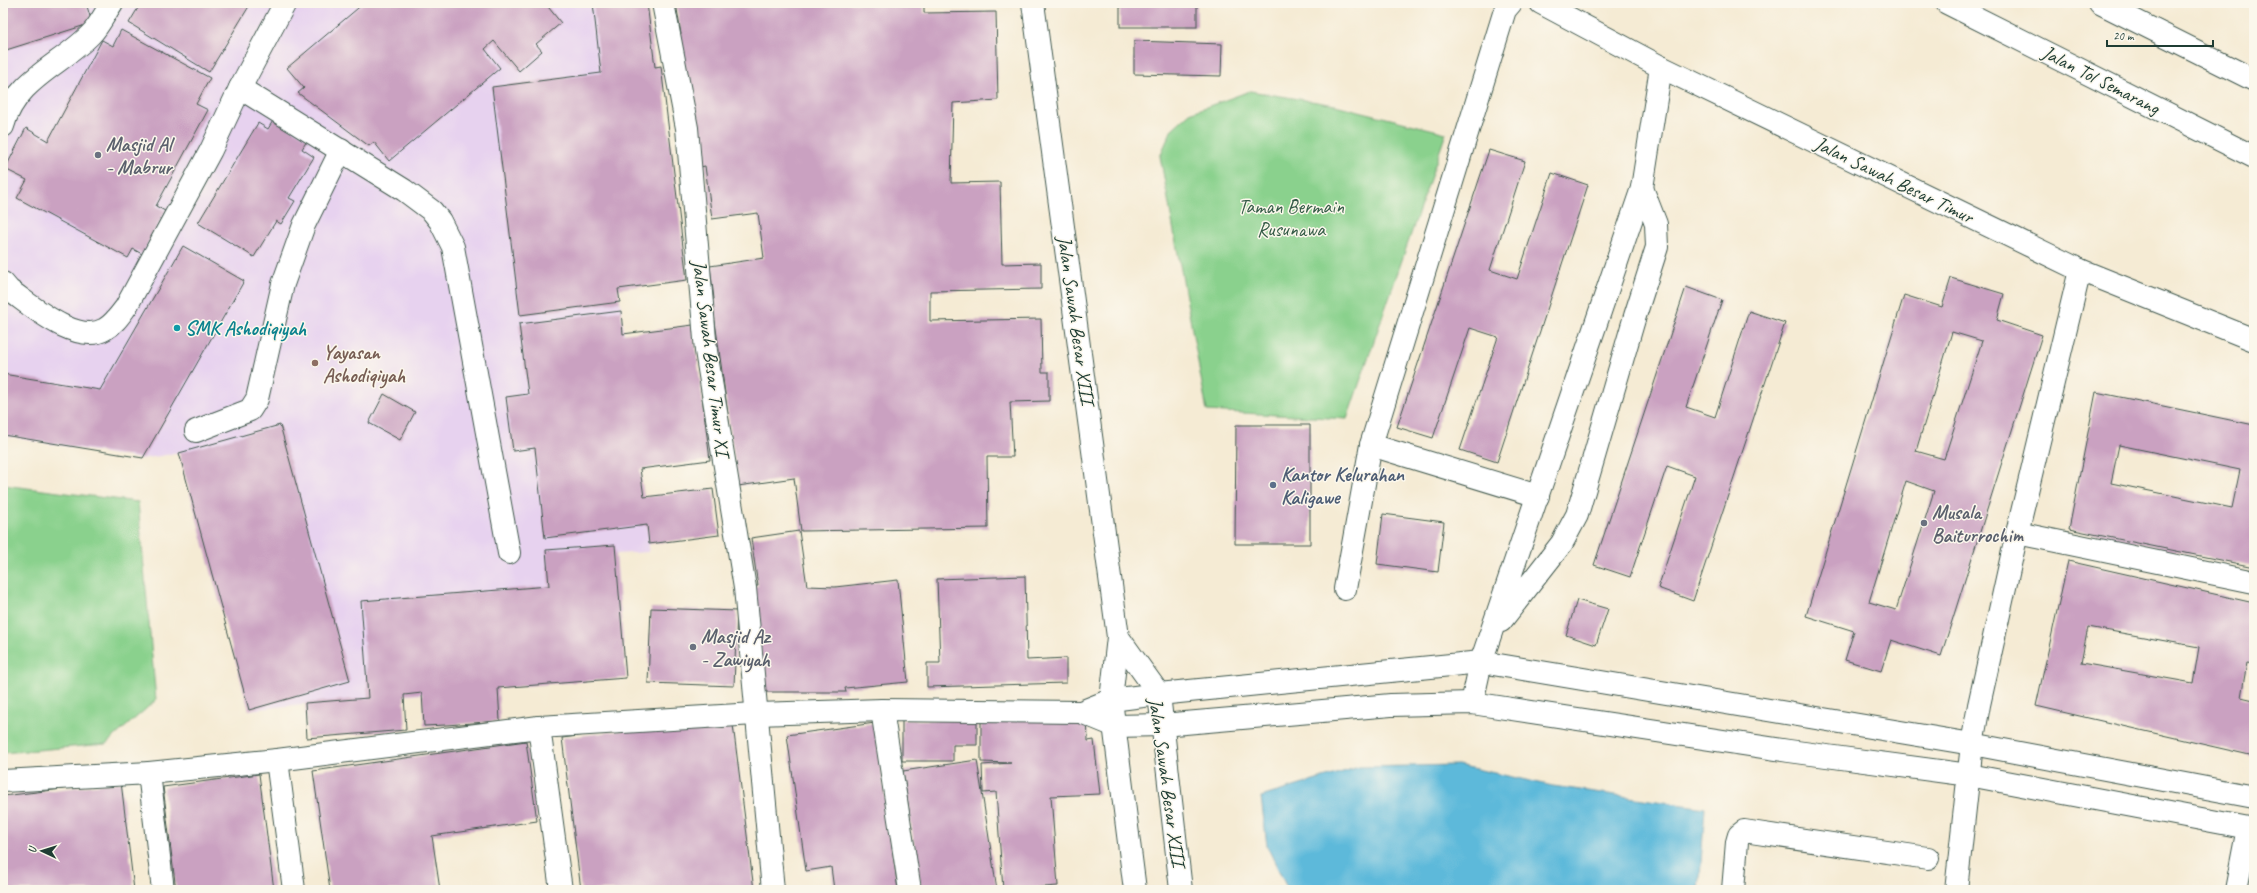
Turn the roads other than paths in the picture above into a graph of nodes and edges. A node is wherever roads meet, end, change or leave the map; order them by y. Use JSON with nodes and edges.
{"nodes":[{"id":1,"x":112,"y":3,"type":"edge"},
{"id":2,"x":285,"y":3,"type":"edge"},
{"id":3,"x":663,"y":3,"type":"edge"},
{"id":4,"x":1033,"y":3,"type":"edge"},
{"id":5,"x":1512,"y":3,"type":"edge"},
{"id":6,"x":1541,"y":3,"type":"edge"},
{"id":7,"x":1947,"y":3,"type":"edge"},
{"id":8,"x":2100,"y":3,"type":"edge"},
{"id":9,"x":1661,"y":67,"type":"junction"},
{"id":10,"x":2254,"y":80,"type":"edge"},
{"id":11,"x":240,"y":88,"type":"junction"},
{"id":12,"x":3,"y":126,"type":"edge"},
{"id":13,"x":341,"y":150,"type":"junction"},
{"id":14,"x":2254,"y":157,"type":"edge"},
{"id":15,"x":1642,"y":188,"type":"junction"},
{"id":16,"x":2080,"y":270,"type":"junction"},
{"id":17,"x":3,"y":283,"type":"edge"},
{"id":18,"x":1592,"y":337,"type":"junction"},
{"id":19,"x":2254,"y":340,"type":"edge"},
{"id":20,"x":1624,"y":352,"type":"junction"},
{"id":21,"x":196,"y":431,"type":"dead end"},
{"id":22,"x":1371,"y":445,"type":"junction"},
{"id":23,"x":1538,"y":496,"type":"junction"},
{"id":24,"x":2017,"y":533,"type":"junction"},
{"id":25,"x":509,"y":553,"type":"dead end"},
{"id":26,"x":2254,"y":582,"type":"edge"},
{"id":27,"x":1345,"y":589,"type":"dead end"},
{"id":28,"x":1490,"y":635,"type":"junction"},
{"id":29,"x":1118,"y":638,"type":"junction"},
{"id":30,"x":1481,"y":662,"type":"junction"},
{"id":31,"x":1159,"y":694,"type":"junction"},
{"id":32,"x":1110,"y":700,"type":"junction"},
{"id":33,"x":1472,"y":703,"type":"junction"},
{"id":34,"x":882,"y":710,"type":"junction"},
{"id":35,"x":1081,"y":712,"type":"junction"},
{"id":36,"x":755,"y":714,"type":"junction"},
{"id":37,"x":1162,"y":725,"type":"junction"},
{"id":38,"x":1115,"y":726,"type":"junction"},
{"id":39,"x":539,"y":727,"type":"junction"},
{"id":40,"x":1972,"y":744,"type":"junction"},
{"id":41,"x":277,"y":760,"type":"junction"},
{"id":42,"x":2077,"y":762,"type":"junction"},
{"id":43,"x":149,"y":773,"type":"junction"},
{"id":44,"x":1969,"y":775,"type":"junction"},
{"id":45,"x":3,"y":781,"type":"edge"},
{"id":46,"x":2071,"y":795,"type":"junction"},
{"id":47,"x":2254,"y":796,"type":"edge"},
{"id":48,"x":2251,"y":829,"type":"edge"},
{"id":49,"x":1928,"y":858,"type":"dead end"},
{"id":50,"x":2237,"y":888,"type":"edge"},
{"id":51,"x":163,"y":890,"type":"edge"},
{"id":52,"x":294,"y":890,"type":"edge"},
{"id":53,"x":561,"y":890,"type":"edge"},
{"id":54,"x":773,"y":890,"type":"edge"},
{"id":55,"x":910,"y":890,"type":"edge"},
{"id":56,"x":1134,"y":890,"type":"edge"},
{"id":57,"x":1181,"y":890,"type":"edge"},
{"id":58,"x":1733,"y":890,"type":"edge"},
{"id":59,"x":1956,"y":890,"type":"edge"}],
"edges":[{"from":1,"to":12,"type":"main road"},
{"from":2,"to":11,"type":"main road"},
{"from":3,"to":36,"type":"main road","name":"Jalan Sawah Besar Timur XI"},
{"from":4,"to":29,"type":"main road","name":"Jalan Sawah Besar XIII"},
{"from":5,"to":22,"type":"main road"},
{"from":6,"to":9,"type":"main road","name":"Jalan Sawah Besar Timur"},
{"from":7,"to":14,"type":"main road","name":"Jalan Tol Semarang"},
{"from":8,"to":10,"type":"main road"},
{"from":9,"to":15,"type":"main road"},
{"from":9,"to":16,"type":"main road","name":"Jalan Sawah Besar Timur"},
{"from":11,"to":13,"type":"main road"},
{"from":11,"to":17,"type":"main road"},
{"from":13,"to":21,"type":"main road"},
{"from":13,"to":25,"type":"main road"},
{"from":15,"to":18,"type":"main road"},
{"from":15,"to":20,"type":"main road"},
{"from":16,"to":19,"type":"main road","name":"Jalan Sawah Besar Timur"},
{"from":16,"to":24,"type":"main road"},
{"from":18,"to":20,"type":"main road"},
{"from":18,"to":23,"type":"main road"},
{"from":20,"to":28,"type":"main road"},
{"from":22,"to":23,"type":"main road"},
{"from":22,"to":27,"type":"main road"},
{"from":23,"to":28,"type":"main road"},
{"from":24,"to":26,"type":"main road"},
{"from":24,"to":40,"type":"main road"},
{"from":28,"to":30,"type":"main road"},
{"from":29,"to":31,"type":"main road","name":"Jalan Sawah Besar XIII"},
{"from":29,"to":32,"type":"main road","name":"Jalan Sawah Besar XIII"},
{"from":30,"to":31,"type":"main road"},
{"from":30,"to":33,"type":"main road"},
{"from":30,"to":40,"type":"main road"},
{"from":31,"to":32,"type":"main road"},
{"from":31,"to":37,"type":"main road","name":"Jalan Sawah Besar XIII"},
{"from":32,"to":35,"type":"main road"},
{"from":32,"to":38,"type":"main road","name":"Jalan Sawah Besar XIII"},
{"from":33,"to":37,"type":"main road"},
{"from":33,"to":44,"type":"main road"},
{"from":34,"to":35,"type":"main road"},
{"from":34,"to":36,"type":"main road"},
{"from":34,"to":55,"type":"main road"},
{"from":35,"to":38,"type":"main road"},
{"from":36,"to":39,"type":"main road"},
{"from":36,"to":54,"type":"main road","name":"Jalan Sawah Besar Timur XI"},
{"from":37,"to":38,"type":"main road"},
{"from":37,"to":57,"type":"main road","name":"Jalan Sawah Besar XIII"},
{"from":38,"to":56,"type":"main road","name":"Jalan Sawah Besar XIII"},
{"from":39,"to":41,"type":"main road"},
{"from":39,"to":53,"type":"main road"},
{"from":40,"to":42,"type":"main road"},
{"from":40,"to":44,"type":"main road"},
{"from":41,"to":43,"type":"main road"},
{"from":41,"to":52,"type":"main road"},
{"from":42,"to":46,"type":"main road"},
{"from":42,"to":47,"type":"main road"},
{"from":43,"to":45,"type":"main road"},
{"from":43,"to":51,"type":"main road"},
{"from":44,"to":46,"type":"main road"},
{"from":44,"to":59,"type":"main road"},
{"from":46,"to":48,"type":"main road"},
{"from":48,"to":50,"type":"main road"},
{"from":49,"to":58,"type":"main road"}]}
